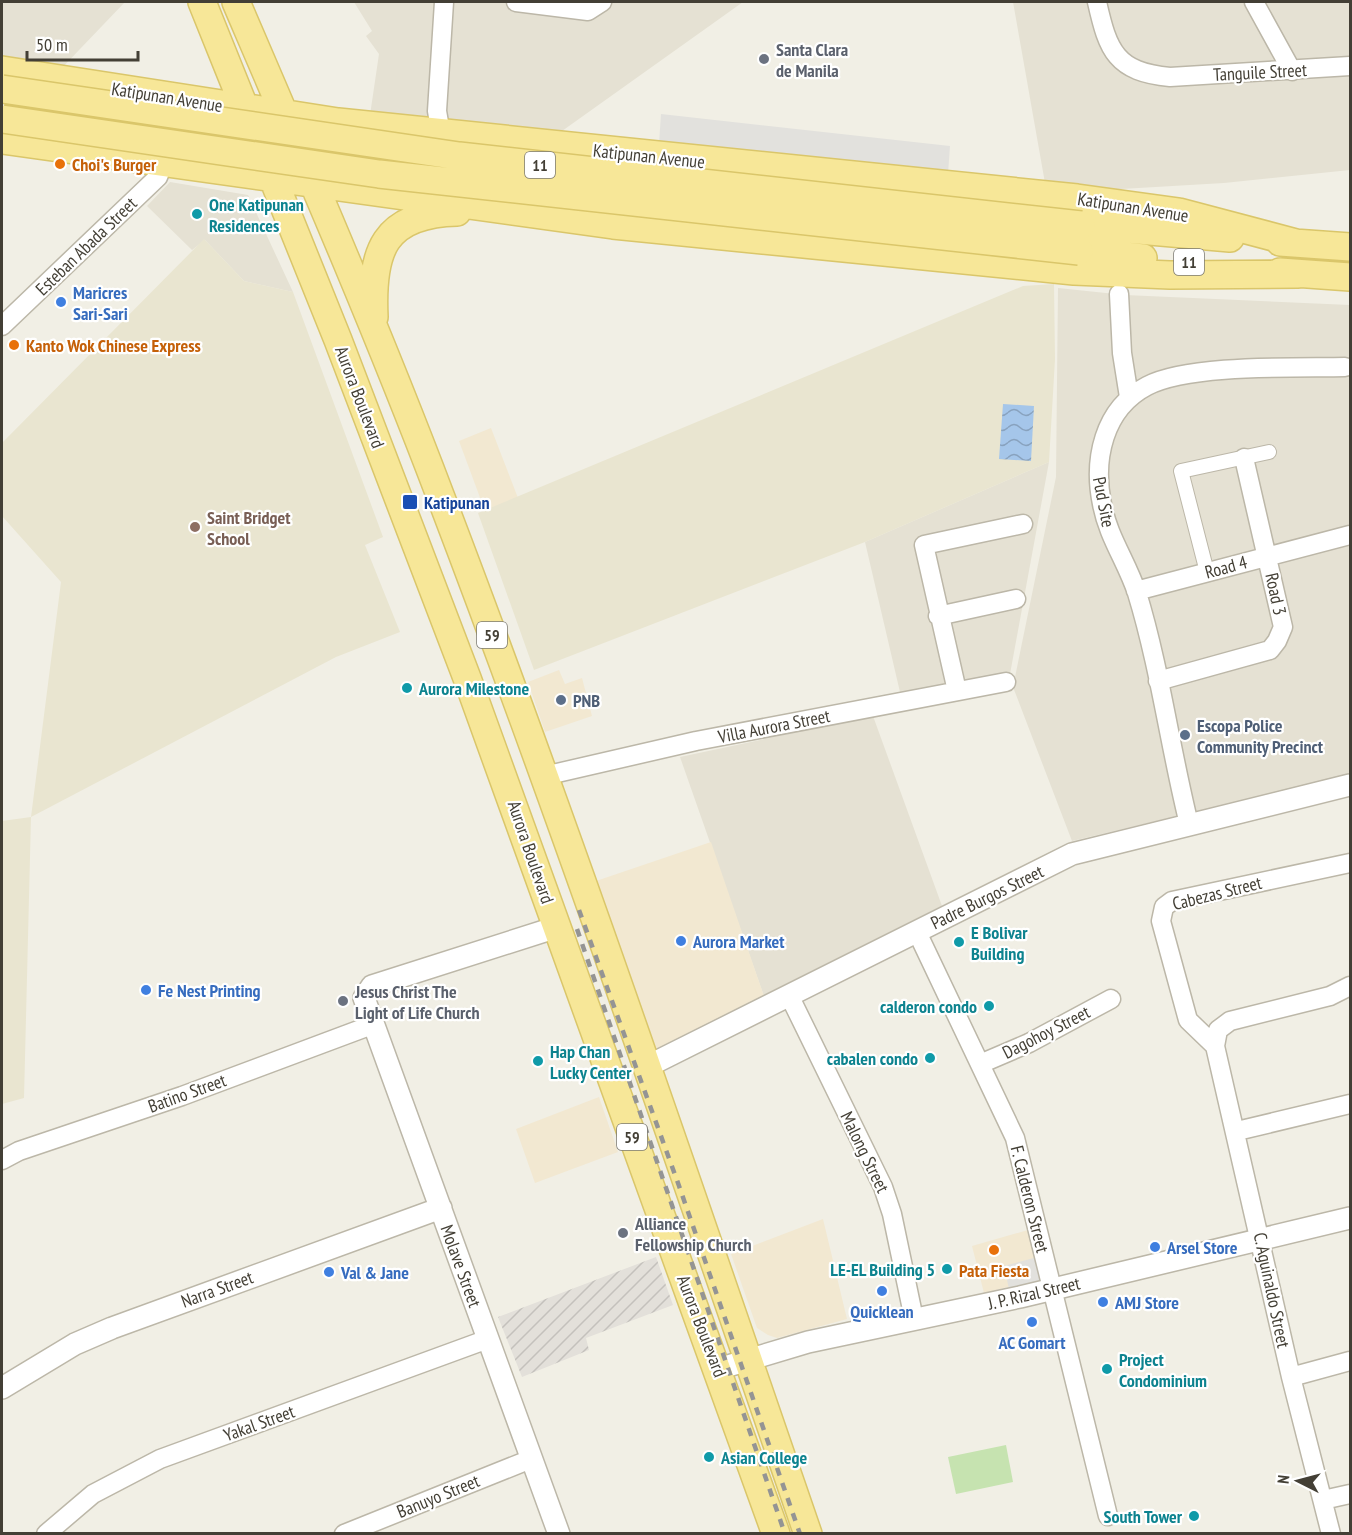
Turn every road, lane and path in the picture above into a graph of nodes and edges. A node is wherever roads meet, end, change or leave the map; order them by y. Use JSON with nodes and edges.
{"nodes":[{"id":1,"x":202,"y":2,"type":"edge"},
{"id":2,"x":236,"y":2,"type":"edge"},
{"id":3,"x":444,"y":2,"type":"edge"},
{"id":4,"x":516,"y":2,"type":"edge"},
{"id":5,"x":602,"y":2,"type":"edge"},
{"id":6,"x":1097,"y":2,"type":"edge"},
{"id":7,"x":1254,"y":2,"type":"edge"},
{"id":8,"x":1350,"y":66,"type":"edge"},
{"id":9,"x":1292,"y":71,"type":"junction"},
{"id":10,"x":8,"y":78,"type":"edge"},
{"id":11,"x":269,"y":78,"type":"junction"},
{"id":12,"x":100,"y":86,"type":"junction"},
{"id":13,"x":245,"y":109,"type":"junction"},
{"id":14,"x":285,"y":115,"type":"junction"},
{"id":15,"x":338,"y":123,"type":"junction"},
{"id":16,"x":5,"y":133,"type":"edge"},
{"id":17,"x":441,"y":134,"type":"junction"},
{"id":18,"x":564,"y":147,"type":"junction"},
{"id":19,"x":608,"y":152,"type":"junction"},
{"id":20,"x":91,"y":153,"type":"junction"},
{"id":21,"x":164,"y":162,"type":"junction"},
{"id":22,"x":210,"y":168,"type":"junction"},
{"id":23,"x":272,"y":176,"type":"junction"},
{"id":24,"x":311,"y":182,"type":"junction"},
{"id":25,"x":434,"y":198,"type":"junction"},
{"id":26,"x":504,"y":211,"type":"junction"},
{"id":27,"x":566,"y":219,"type":"junction"},
{"id":28,"x":613,"y":225,"type":"junction"},
{"id":29,"x":297,"y":239,"type":"junction"},
{"id":30,"x":1296,"y":243,"type":"junction"},
{"id":31,"x":1350,"y":247,"type":"edge"},
{"id":32,"x":1298,"y":274,"type":"junction"},
{"id":33,"x":1350,"y":277,"type":"edge"},
{"id":34,"x":1119,"y":294,"type":"dead end"},
{"id":35,"x":2,"y":326,"type":"edge"},
{"id":36,"x":375,"y":330,"type":"junction"},
{"id":37,"x":1345,"y":367,"type":"dead end"},
{"id":38,"x":1129,"y":397,"type":"junction"},
{"id":39,"x":1269,"y":452,"type":"dead end"},
{"id":40,"x":1244,"y":458,"type":"junction"},
{"id":41,"x":1023,"y":524,"type":"dead end"},
{"id":42,"x":1350,"y":534,"type":"edge"},
{"id":43,"x":1268,"y":556,"type":"junction"},
{"id":44,"x":1206,"y":572,"type":"junction"},
{"id":45,"x":1136,"y":591,"type":"junction"},
{"id":46,"x":1016,"y":599,"type":"dead end"},
{"id":47,"x":938,"y":616,"type":"junction"},
{"id":48,"x":1158,"y":681,"type":"junction"},
{"id":49,"x":1006,"y":682,"type":"dead end"},
{"id":50,"x":957,"y":691,"type":"junction"},
{"id":51,"x":544,"y":776,"type":"junction"},
{"id":52,"x":1350,"y":785,"type":"edge"},
{"id":53,"x":509,"y":789,"type":"junction"},
{"id":54,"x":1190,"y":824,"type":"junction"},
{"id":55,"x":1350,"y":863,"type":"edge"},
{"id":56,"x":557,"y":927,"type":"junction"},
{"id":57,"x":917,"y":932,"type":"junction"},
{"id":58,"x":1350,"y":986,"type":"edge"},
{"id":59,"x":789,"y":995,"type":"junction"},
{"id":60,"x":1111,"y":999,"type":"dead end"},
{"id":61,"x":372,"y":1025,"type":"junction"},
{"id":62,"x":1215,"y":1046,"type":"junction"},
{"id":63,"x":980,"y":1064,"type":"junction"},
{"id":64,"x":646,"y":1066,"type":"junction"},
{"id":65,"x":1350,"y":1104,"type":"edge"},
{"id":66,"x":1237,"y":1131,"type":"junction"},
{"id":67,"x":2,"y":1160,"type":"edge"},
{"id":68,"x":441,"y":1208,"type":"junction"},
{"id":69,"x":1350,"y":1218,"type":"edge"},
{"id":70,"x":1261,"y":1239,"type":"junction"},
{"id":71,"x":1052,"y":1289,"type":"junction"},
{"id":72,"x":914,"y":1319,"type":"junction"},
{"id":73,"x":488,"y":1339,"type":"junction"},
{"id":74,"x":748,"y":1360,"type":"junction"},
{"id":75,"x":1350,"y":1361,"type":"edge"},
{"id":76,"x":718,"y":1369,"type":"junction"},
{"id":77,"x":1291,"y":1377,"type":"junction"},
{"id":78,"x":2,"y":1388,"type":"edge"},
{"id":79,"x":531,"y":1459,"type":"junction"},
{"id":80,"x":1350,"y":1494,"type":"edge"},
{"id":81,"x":1323,"y":1500,"type":"junction"},
{"id":82,"x":1108,"y":1516,"type":"dead end"},
{"id":83,"x":46,"y":1533,"type":"edge"},
{"id":84,"x":345,"y":1533,"type":"edge"},
{"id":85,"x":559,"y":1533,"type":"edge"},
{"id":86,"x":776,"y":1533,"type":"edge"},
{"id":87,"x":807,"y":1533,"type":"edge"},
{"id":88,"x":1331,"y":1533,"type":"edge"}],
"edges":[{"from":1,"to":13,"type":"main road","number":"59"},
{"from":2,"to":11,"type":"main road","number":"59"},
{"from":3,"to":17,"type":"street"},
{"from":4,"to":5,"type":"street"},
{"from":6,"to":9,"type":"street","name":"Tanguile Street"},
{"from":7,"to":9,"type":"street"},
{"from":8,"to":9,"type":"street","name":"Tanguile Street"},
{"from":10,"to":12,"type":"main road","name":"Katipunan Avenue","number":"11"},
{"from":10,"to":16,"type":"main road"},
{"from":10,"to":30,"type":"main road","name":"Katipunan Avenue","number":"11","bridge":true},
{"from":11,"to":14,"type":"main road","number":"59"},
{"from":11,"to":15,"type":"main road"},
{"from":12,"to":13,"type":"main road","name":"Katipunan Avenue","number":"11"},
{"from":12,"to":20,"type":"main road"},
{"from":13,"to":14,"type":"main road","name":"Katipunan Avenue","number":"11"},
{"from":13,"to":23,"type":"main road","number":"59"},
{"from":14,"to":15,"type":"main road","name":"Katipunan Avenue","number":"11"},
{"from":14,"to":24,"type":"main road","number":"59"},
{"from":15,"to":17,"type":"main road","name":"Katipunan Avenue","number":"11"},
{"from":16,"to":20,"type":"main road","number":"11"},
{"from":16,"to":32,"type":"main road","number":"11","bridge":true},
{"from":17,"to":18,"type":"main road","name":"Katipunan Avenue","number":"11"},
{"from":17,"to":25,"type":"main road"},
{"from":18,"to":19,"type":"main road","name":"Katipunan Avenue","number":"11"},
{"from":18,"to":27,"type":"main road"},
{"from":19,"to":28,"type":"main road"},
{"from":19,"to":30,"type":"main road","name":"Katipunan Avenue","number":"11"},
{"from":20,"to":21,"type":"main road","number":"11"},
{"from":21,"to":22,"type":"main road","number":"11"},
{"from":21,"to":35,"type":"street","name":"Esteban Abada Street"},
{"from":22,"to":23,"type":"main road","number":"11"},
{"from":22,"to":29,"type":"main road"},
{"from":23,"to":24,"type":"main road","number":"11"},
{"from":23,"to":29,"type":"main road","name":"Aurora Boulevard","number":"59"},
{"from":24,"to":25,"type":"main road","number":"11"},
{"from":24,"to":36,"type":"main road","name":"Aurora Boulevard","number":"59"},
{"from":25,"to":26,"type":"main road","number":"11"},
{"from":26,"to":27,"type":"main road","number":"11"},
{"from":26,"to":36,"type":"main road"},
{"from":27,"to":28,"type":"main road","number":"11"},
{"from":28,"to":32,"type":"main road","number":"11"},
{"from":29,"to":53,"type":"main road","name":"Aurora Boulevard","number":"59"},
{"from":30,"to":31,"type":"main road","name":"Katipunan Avenue","number":"11"},
{"from":32,"to":33,"type":"main road","number":"11"},
{"from":34,"to":38,"type":"street"},
{"from":36,"to":51,"type":"main road","name":"Aurora Boulevard","number":"59"},
{"from":37,"to":38,"type":"street","name":"Pud Site"},
{"from":38,"to":45,"type":"street","name":"Pud Site"},
{"from":39,"to":40,"type":"street"},
{"from":40,"to":43,"type":"street","name":"Road 3"},
{"from":40,"to":44,"type":"street"},
{"from":41,"to":47,"type":"street"},
{"from":42,"to":43,"type":"street","name":"Road 4"},
{"from":43,"to":44,"type":"street","name":"Road 4"},
{"from":43,"to":48,"type":"street","name":"Road 3"},
{"from":44,"to":45,"type":"street","name":"Road 4"},
{"from":45,"to":48,"type":"street","name":"Pud Site"},
{"from":46,"to":47,"type":"street"},
{"from":47,"to":50,"type":"street"},
{"from":48,"to":54,"type":"street","name":"Pud Site"},
{"from":49,"to":50,"type":"street","name":"Villa Aurora Street"},
{"from":50,"to":51,"type":"street","name":"Villa Aurora Street"},
{"from":51,"to":53,"type":"main road"},
{"from":51,"to":64,"type":"main road","name":"Aurora Boulevard","number":"59"},
{"from":52,"to":54,"type":"street","name":"Padre Burgos Street"},
{"from":53,"to":56,"type":"main road","name":"Aurora Boulevard","number":"59"},
{"from":54,"to":57,"type":"street","name":"Padre Burgos Street"},
{"from":55,"to":62,"type":"street","name":"Cabezas Street"},
{"from":56,"to":61,"type":"street","name":"Molave Street"},
{"from":56,"to":76,"type":"main road","name":"Aurora Boulevard","number":"59"},
{"from":57,"to":59,"type":"street","name":"Padre Burgos Street"},
{"from":57,"to":63,"type":"street","name":"F. Calderon Street"},
{"from":58,"to":62,"type":"street"},
{"from":59,"to":64,"type":"street","name":"Padre Burgos Street"},
{"from":59,"to":72,"type":"street","name":"Malong Street"},
{"from":60,"to":63,"type":"street","name":"Dagohoy Street"},
{"from":61,"to":67,"type":"street","name":"Batino Street"},
{"from":61,"to":68,"type":"street","name":"Molave Street"},
{"from":62,"to":66,"type":"street","name":"C. Aguinaldo Street"},
{"from":63,"to":71,"type":"street","name":"F. Calderon Street"},
{"from":64,"to":74,"type":"main road","name":"Aurora Boulevard","number":"59"},
{"from":65,"to":66,"type":"street"},
{"from":66,"to":70,"type":"street","name":"C. Aguinaldo Street"},
{"from":68,"to":73,"type":"street","name":"Molave Street"},
{"from":68,"to":78,"type":"street","name":"Narra Street"},
{"from":69,"to":70,"type":"street","name":"J. P. Rizal Street"},
{"from":70,"to":71,"type":"street","name":"J. P. Rizal Street"},
{"from":70,"to":77,"type":"street","name":"C. Aguinaldo Street"},
{"from":71,"to":72,"type":"street","name":"J. P. Rizal Street"},
{"from":71,"to":82,"type":"street","name":"F. Calderon Street"},
{"from":72,"to":74,"type":"street","name":"J. P. Rizal Street"},
{"from":73,"to":79,"type":"street","name":"Molave Street"},
{"from":73,"to":83,"type":"street","name":"Yakal Street"},
{"from":74,"to":76,"type":"street","name":"J. P. Rizal Street"},
{"from":74,"to":87,"type":"main road","name":"Aurora Boulevard","number":"59"},
{"from":75,"to":77,"type":"street"},
{"from":76,"to":86,"type":"main road","name":"Aurora Boulevard","number":"59"},
{"from":77,"to":81,"type":"street","name":"C. Aguinaldo Street"},
{"from":79,"to":84,"type":"street","name":"Banuyo Street"},
{"from":79,"to":85,"type":"street","name":"Molave Street"},
{"from":80,"to":81,"type":"street"},
{"from":81,"to":88,"type":"street","name":"C. Aguinaldo Street"}]}
